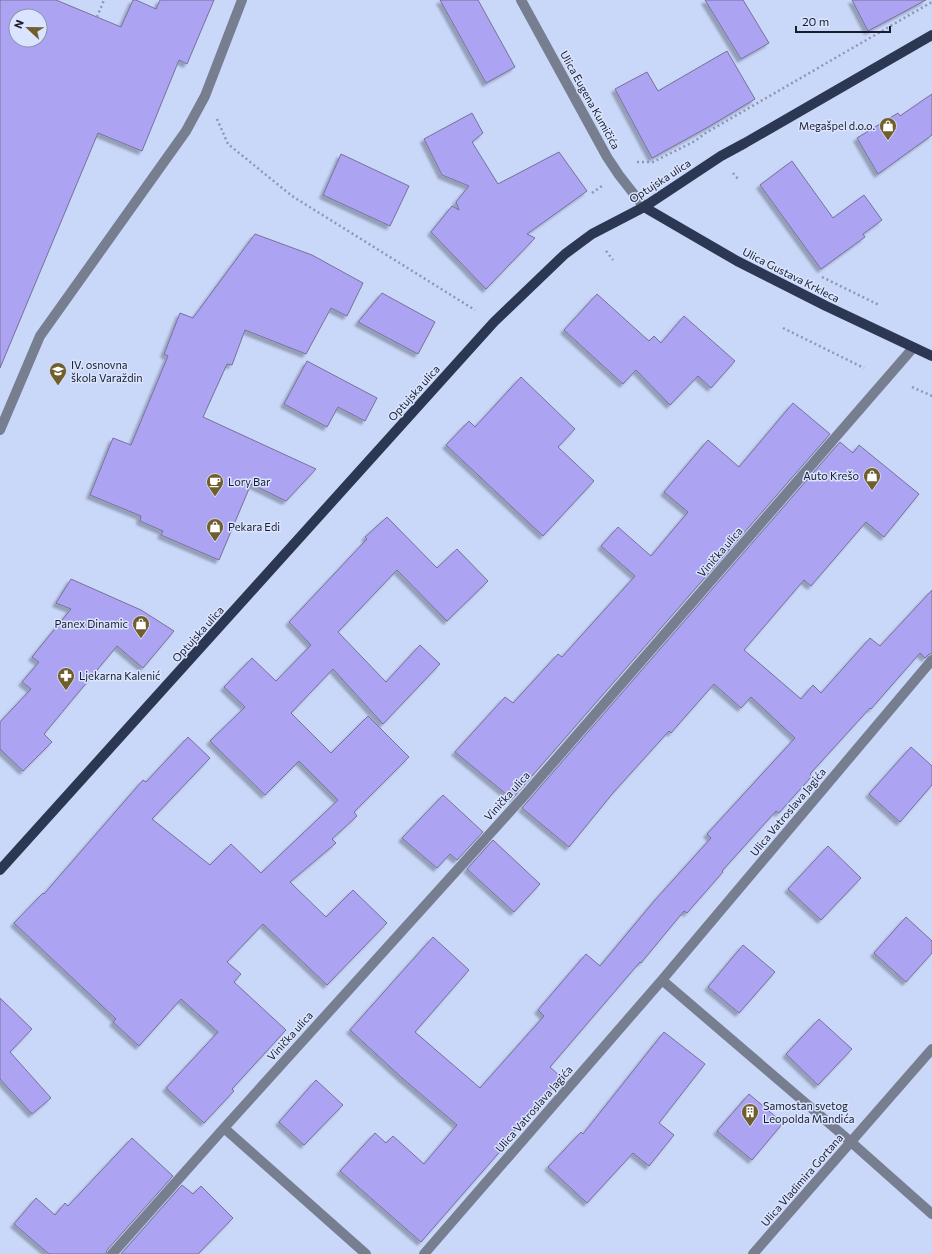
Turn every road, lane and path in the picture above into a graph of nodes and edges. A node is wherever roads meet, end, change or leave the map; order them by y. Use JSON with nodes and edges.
{"nodes":[{"id":1,"x":104,"y":0,"type":"edge"},
{"id":2,"x":242,"y":0,"type":"edge"},
{"id":3,"x":521,"y":0,"type":"edge"},
{"id":4,"x":932,"y":2,"type":"edge"},
{"id":5,"x":96,"y":17,"type":"dead end"},
{"id":6,"x":932,"y":35,"type":"edge"},
{"id":7,"x":205,"y":96,"type":"junction"},
{"id":8,"x":638,"y":162,"type":"dead end"},
{"id":9,"x":644,"y":207,"type":"junction"},
{"id":10,"x":822,"y":277,"type":"dead end"},
{"id":11,"x":884,"y":307,"type":"dead end"},
{"id":12,"x":494,"y":322,"type":"junction"},
{"id":13,"x":783,"y":328,"type":"dead end"},
{"id":14,"x":913,"y":348,"type":"junction"},
{"id":15,"x":932,"y":356,"type":"edge"},
{"id":16,"x":864,"y":368,"type":"dead end"},
{"id":17,"x":912,"y":387,"type":"dead end"},
{"id":18,"x":932,"y":396,"type":"edge"},
{"id":19,"x":0,"y":430,"type":"edge"},
{"id":20,"x":932,"y":660,"type":"edge"},
{"id":21,"x":0,"y":870,"type":"edge"},
{"id":22,"x":662,"y":980,"type":"junction"},
{"id":23,"x":932,"y":1050,"type":"edge"},
{"id":24,"x":224,"y":1128,"type":"junction"},
{"id":25,"x":851,"y":1142,"type":"junction"},
{"id":26,"x":932,"y":1214,"type":"edge"},
{"id":27,"x":112,"y":1254,"type":"edge"},
{"id":28,"x":366,"y":1254,"type":"edge"},
{"id":29,"x":424,"y":1254,"type":"edge"},
{"id":30,"x":753,"y":1254,"type":"edge"}],
"edges":[{"from":1,"to":5,"type":"path"},
{"from":2,"to":7,"type":"street"},
{"from":3,"to":9,"type":"street","name":"Ulica Eugena Kumičića"},
{"from":4,"to":8,"type":"path"},
{"from":6,"to":9,"type":"main road","name":"Optujska ulica"},
{"from":7,"to":12,"type":"path"},
{"from":7,"to":19,"type":"street"},
{"from":9,"to":12,"type":"main road","name":"Optujska ulica"},
{"from":9,"to":14,"type":"main road","name":"Ulica Gustava Krkleca"},
{"from":10,"to":11,"type":"path"},
{"from":12,"to":21,"type":"main road","name":"Optujska ulica"},
{"from":13,"to":16,"type":"path"},
{"from":14,"to":15,"type":"main road","name":"Ulica Gustava Krkleca"},
{"from":14,"to":24,"type":"street","name":"Vinička ulica"},
{"from":17,"to":18,"type":"path"},
{"from":20,"to":22,"type":"street","name":"Ulica Vatroslava Jagića"},
{"from":22,"to":25,"type":"street"},
{"from":22,"to":29,"type":"street","name":"Ulica Vatroslava Jagića"},
{"from":23,"to":25,"type":"street","name":"Ulica Vladimira Gortana"},
{"from":24,"to":27,"type":"street","name":"Vinička ulica"},
{"from":24,"to":28,"type":"street"},
{"from":25,"to":26,"type":"street"},
{"from":25,"to":30,"type":"street","name":"Ulica Vladimira Gortana"}]}
